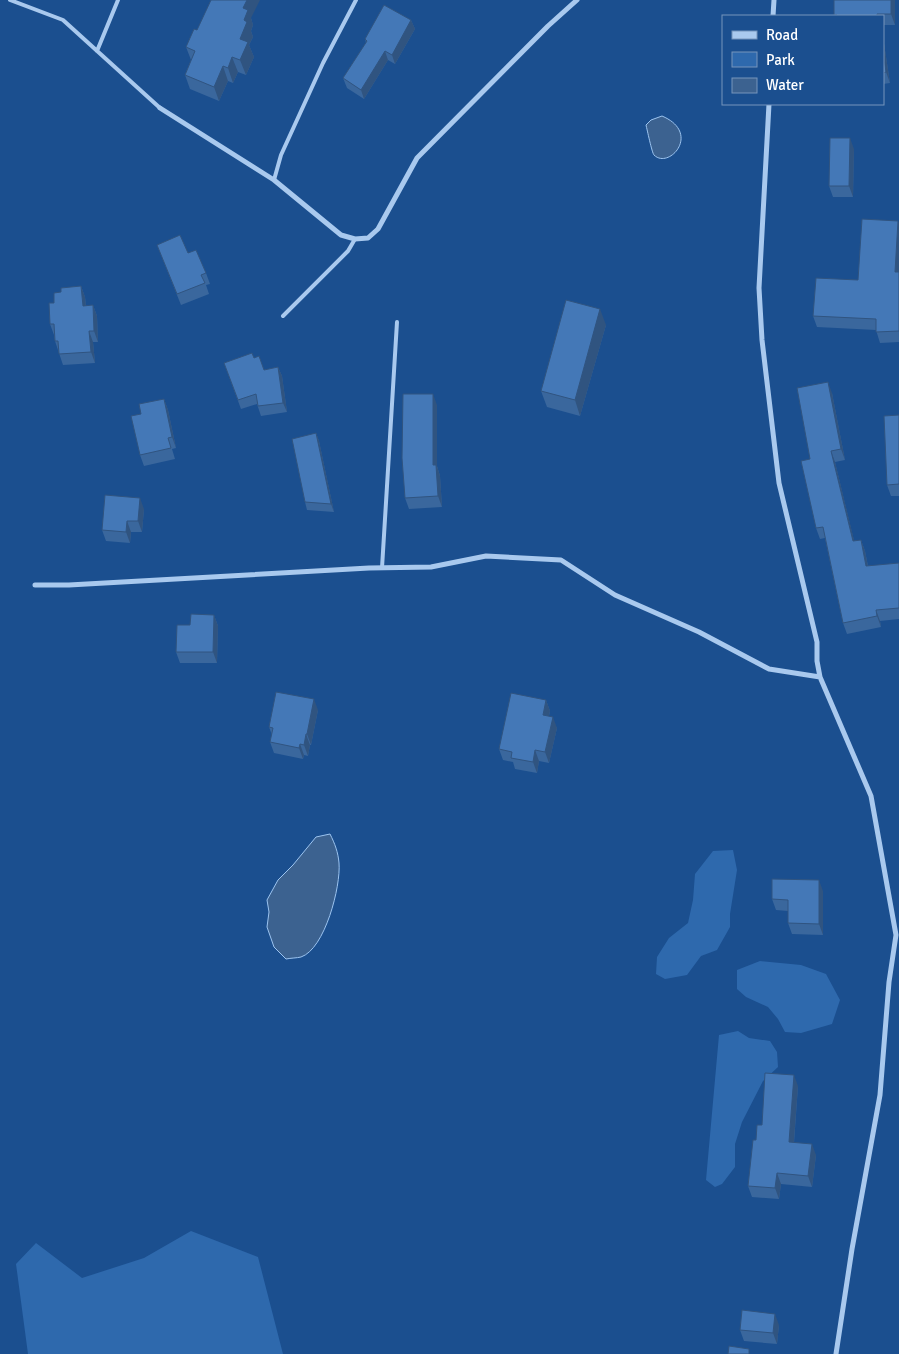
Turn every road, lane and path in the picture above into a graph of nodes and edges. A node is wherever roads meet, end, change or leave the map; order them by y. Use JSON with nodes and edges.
{"nodes":[{"id":1,"x":10,"y":0,"type":"edge"},
{"id":2,"x":118,"y":0,"type":"edge"},
{"id":3,"x":356,"y":0,"type":"edge"},
{"id":4,"x":577,"y":0,"type":"edge"},
{"id":5,"x":774,"y":0,"type":"edge"},
{"id":6,"x":773,"y":15,"type":"edge"},
{"id":7,"x":98,"y":51,"type":"junction"},
{"id":8,"x":769,"y":105,"type":"edge"},
{"id":9,"x":160,"y":108,"type":"joint"},
{"id":10,"x":274,"y":180,"type":"junction"},
{"id":11,"x":355,"y":239,"type":"junction"},
{"id":12,"x":282,"y":316,"type":"dead end"},
{"id":13,"x":397,"y":322,"type":"dead end"},
{"id":14,"x":382,"y":568,"type":"junction"},
{"id":15,"x":35,"y":585,"type":"dead end"},
{"id":16,"x":820,"y":677,"type":"junction"},
{"id":17,"x":836,"y":1354,"type":"edge"}],
"edges":[{"from":1,"to":7,"type":"lane"},
{"from":2,"to":7,"type":"lane"},
{"from":3,"to":10,"type":"lane"},
{"from":4,"to":11,"type":"street"},
{"from":5,"to":6,"type":"street"},
{"from":7,"to":9,"type":"lane"},
{"from":8,"to":16,"type":"street"},
{"from":9,"to":10,"type":"street"},
{"from":10,"to":11,"type":"street"},
{"from":11,"to":12,"type":"lane"},
{"from":13,"to":14,"type":"lane"},
{"from":14,"to":15,"type":"street"},
{"from":14,"to":16,"type":"street"},
{"from":16,"to":17,"type":"street"}]}
